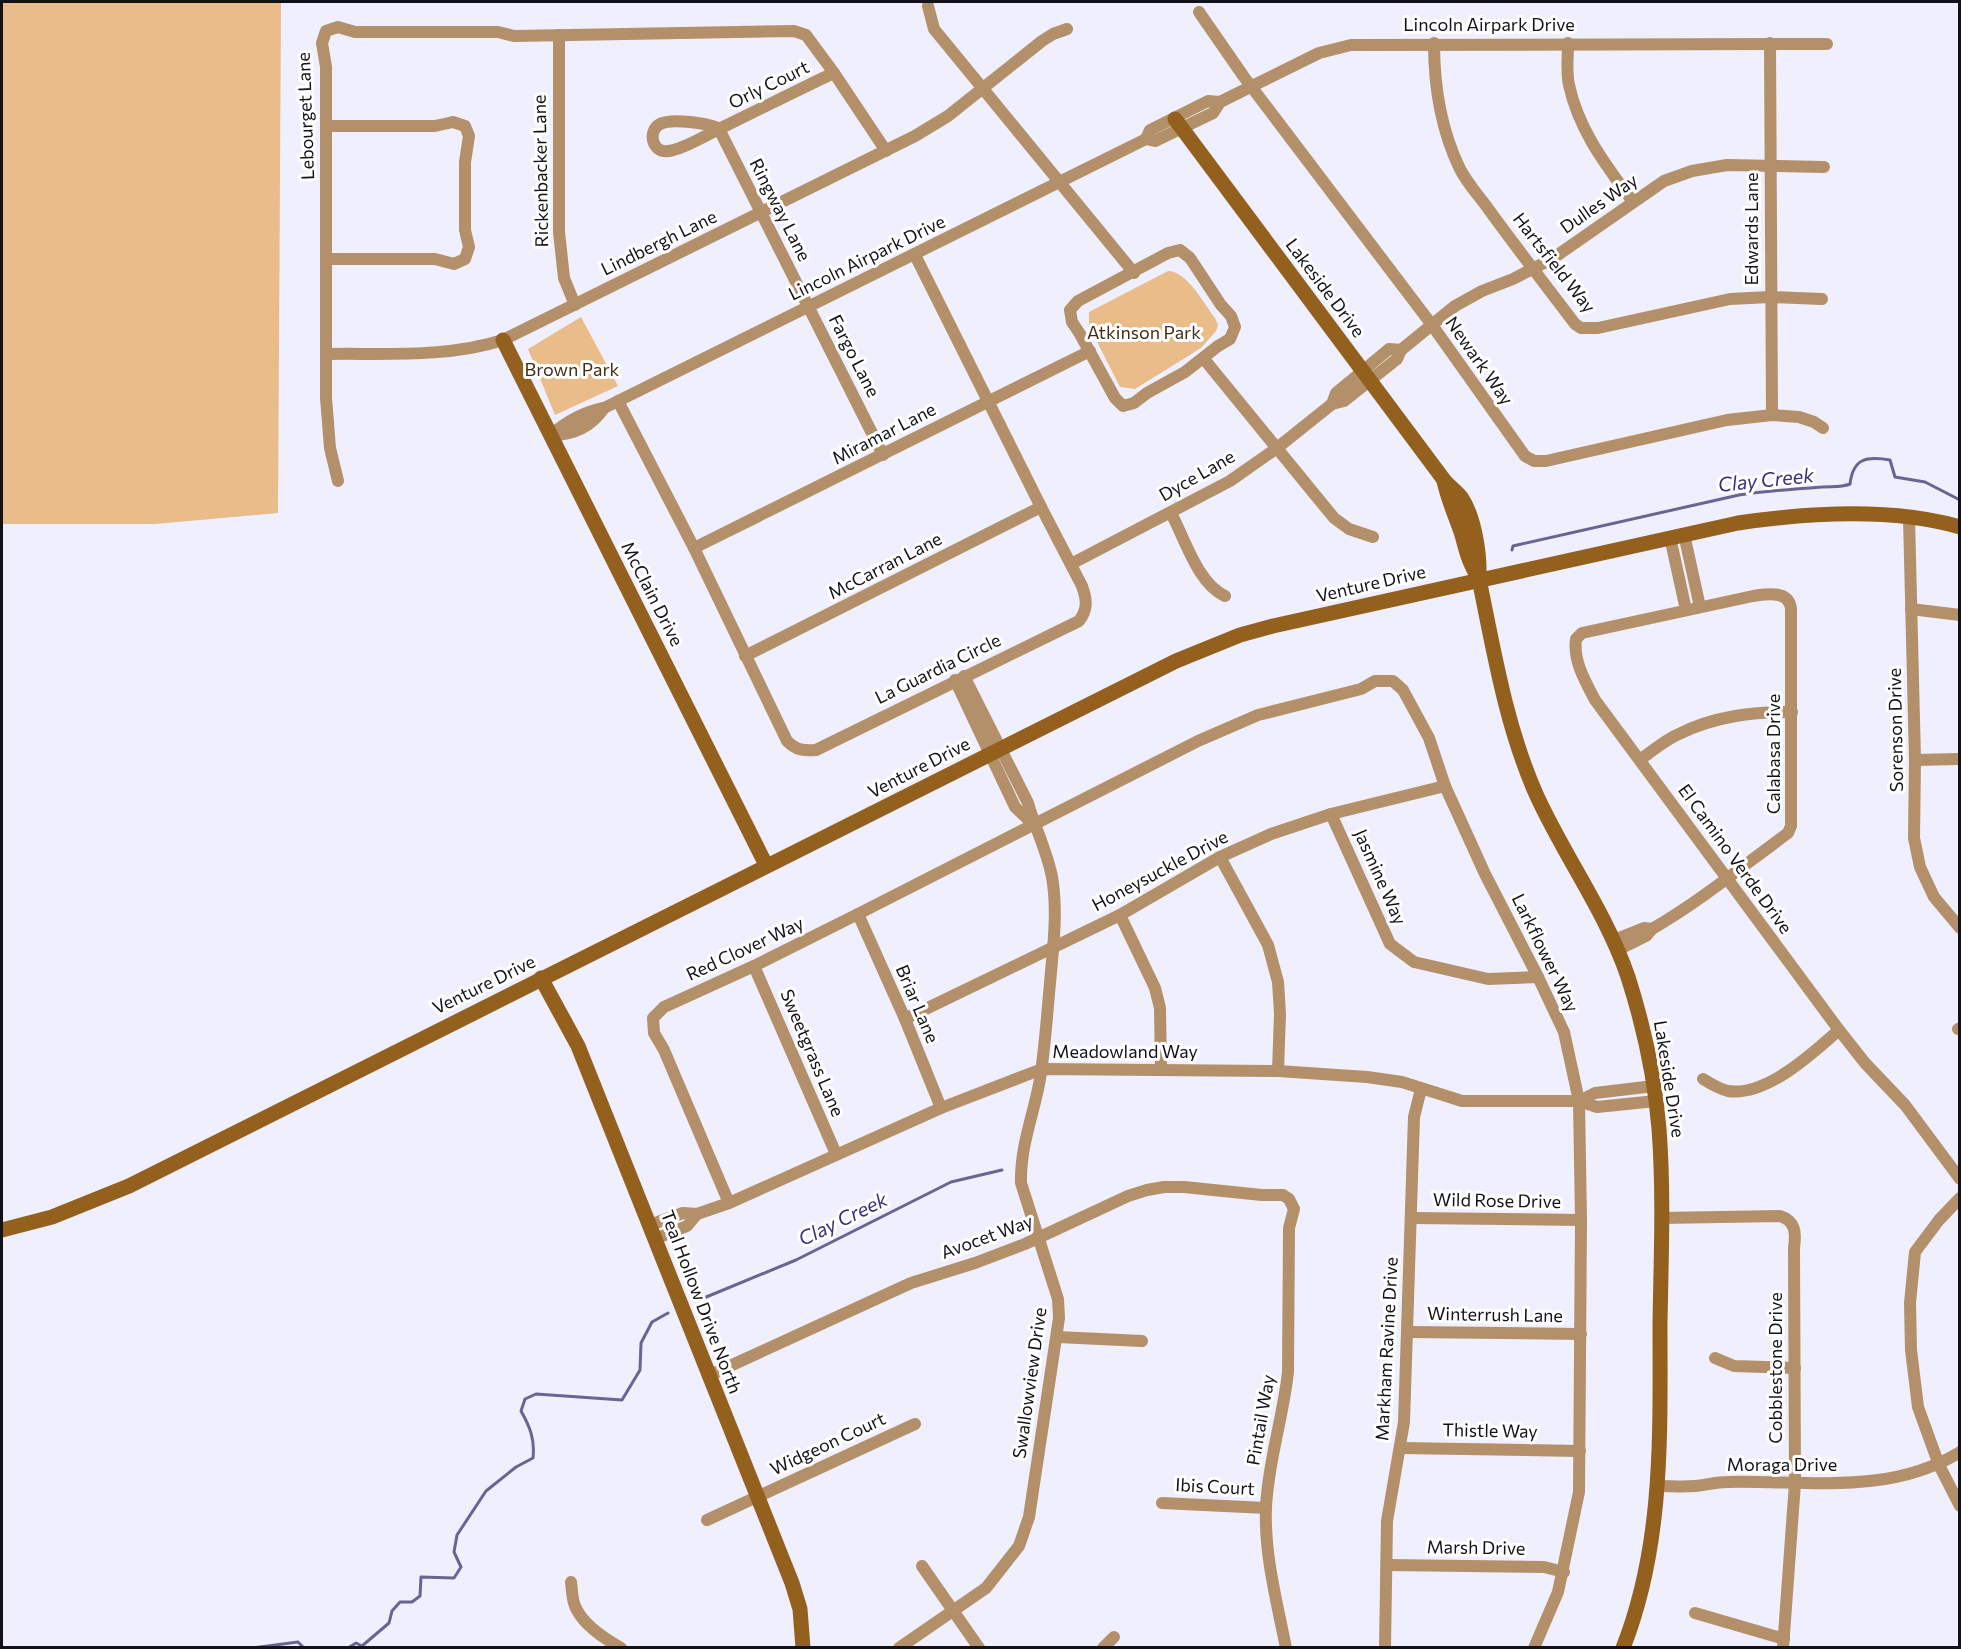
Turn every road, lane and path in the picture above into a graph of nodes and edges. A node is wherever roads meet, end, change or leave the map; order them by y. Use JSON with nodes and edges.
{"nodes":[{"id":1,"x":928,"y":6,"type":"dead end"},
{"id":2,"x":1199,"y":12,"type":"dead end"},
{"id":3,"x":1067,"y":29,"type":"dead end"},
{"id":4,"x":559,"y":35,"type":"junction"},
{"id":5,"x":1434,"y":44,"type":"junction"},
{"id":6,"x":1568,"y":44,"type":"junction"},
{"id":7,"x":1770,"y":44,"type":"junction"},
{"id":8,"x":1827,"y":44,"type":"dead end"},
{"id":9,"x":834,"y":73,"type":"junction"},
{"id":10,"x":1252,"y":86,"type":"junction"},
{"id":11,"x":983,"y":88,"type":"junction"},
{"id":12,"x":1178,"y":123,"type":"junction"},
{"id":13,"x":326,"y":126,"type":"junction"},
{"id":14,"x":719,"y":129,"type":"junction"},
{"id":15,"x":886,"y":151,"type":"junction"},
{"id":16,"x":1771,"y":166,"type":"junction"},
{"id":17,"x":1824,"y":167,"type":"dead end"},
{"id":18,"x":1059,"y":182,"type":"junction"},
{"id":19,"x":1633,"y":202,"type":"junction"},
{"id":20,"x":761,"y":213,"type":"junction"},
{"id":21,"x":915,"y":255,"type":"junction"},
{"id":22,"x":326,"y":260,"type":"junction"},
{"id":23,"x":1533,"y":269,"type":"junction"},
{"id":24,"x":1134,"y":273,"type":"junction"},
{"id":25,"x":1770,"y":297,"type":"junction"},
{"id":26,"x":1822,"y":299,"type":"dead end"},
{"id":27,"x":575,"y":305,"type":"junction"},
{"id":28,"x":808,"y":306,"type":"junction"},
{"id":29,"x":1432,"y":325,"type":"junction"},
{"id":30,"x":503,"y":340,"type":"junction"},
{"id":31,"x":1090,"y":351,"type":"junction"},
{"id":32,"x":326,"y":354,"type":"junction"},
{"id":33,"x":1204,"y":359,"type":"junction"},
{"id":34,"x":1366,"y":375,"type":"junction"},
{"id":35,"x":618,"y":401,"type":"junction"},
{"id":36,"x":989,"y":401,"type":"junction"},
{"id":37,"x":1772,"y":415,"type":"junction"},
{"id":38,"x":1824,"y":428,"type":"dead end"},
{"id":39,"x":550,"y":435,"type":"junction"},
{"id":40,"x":1277,"y":448,"type":"junction"},
{"id":41,"x":883,"y":455,"type":"junction"},
{"id":42,"x":338,"y":481,"type":"dead end"},
{"id":43,"x":1041,"y":507,"type":"junction"},
{"id":44,"x":1171,"y":513,"type":"junction"},
{"id":45,"x":1909,"y":518,"type":"junction"},
{"id":46,"x":1959,"y":527,"type":"edge"},
{"id":47,"x":1677,"y":536,"type":"junction"},
{"id":48,"x":1373,"y":537,"type":"dead end"},
{"id":49,"x":694,"y":548,"type":"junction"},
{"id":50,"x":1071,"y":564,"type":"junction"},
{"id":51,"x":1479,"y":579,"type":"junction"},
{"id":52,"x":1226,"y":596,"type":"dead end"},
{"id":53,"x":1700,"y":607,"type":"junction"},
{"id":54,"x":1911,"y":609,"type":"junction"},
{"id":55,"x":1686,"y":610,"type":"junction"},
{"id":56,"x":1959,"y":615,"type":"edge"},
{"id":57,"x":745,"y":656,"type":"junction"},
{"id":58,"x":960,"y":678,"type":"junction"},
{"id":59,"x":1792,"y":712,"type":"junction"},
{"id":60,"x":995,"y":751,"type":"junction"},
{"id":61,"x":1959,"y":759,"type":"edge"},
{"id":62,"x":1640,"y":760,"type":"junction"},
{"id":63,"x":1916,"y":760,"type":"junction"},
{"id":64,"x":1445,"y":786,"type":"junction"},
{"id":65,"x":1331,"y":814,"type":"junction"},
{"id":66,"x":1034,"y":825,"type":"junction"},
{"id":67,"x":1220,"y":857,"type":"junction"},
{"id":68,"x":766,"y":866,"type":"junction"},
{"id":69,"x":1727,"y":880,"type":"junction"},
{"id":70,"x":858,"y":914,"type":"junction"},
{"id":71,"x":1120,"y":915,"type":"junction"},
{"id":72,"x":1959,"y":928,"type":"edge"},
{"id":73,"x":1616,"y":945,"type":"junction"},
{"id":74,"x":1053,"y":946,"type":"junction"},
{"id":75,"x":754,"y":966,"type":"junction"},
{"id":76,"x":1538,"y":976,"type":"junction"},
{"id":77,"x":541,"y":978,"type":"junction"},
{"id":78,"x":905,"y":1019,"type":"junction"},
{"id":79,"x":1839,"y":1030,"type":"junction"},
{"id":80,"x":1041,"y":1069,"type":"junction"},
{"id":81,"x":1161,"y":1069,"type":"junction"},
{"id":82,"x":1278,"y":1071,"type":"junction"},
{"id":83,"x":1703,"y":1079,"type":"dead end"},
{"id":84,"x":1421,"y":1089,"type":"junction"},
{"id":85,"x":1655,"y":1093,"type":"junction"},
{"id":86,"x":1579,"y":1101,"type":"junction"},
{"id":87,"x":941,"y":1108,"type":"junction"},
{"id":88,"x":836,"y":1154,"type":"junction"},
{"id":89,"x":1959,"y":1179,"type":"edge"},
{"id":90,"x":1959,"y":1198,"type":"edge"},
{"id":91,"x":1289,"y":1199,"type":"joint"},
{"id":92,"x":729,"y":1203,"type":"junction"},
{"id":93,"x":1412,"y":1218,"type":"junction"},
{"id":94,"x":1661,"y":1218,"type":"junction"},
{"id":95,"x":1581,"y":1220,"type":"junction"},
{"id":96,"x":2,"y":1230,"type":"edge"},
{"id":97,"x":652,"y":1232,"type":"junction"},
{"id":98,"x":1038,"y":1239,"type":"junction"},
{"id":99,"x":1408,"y":1332,"type":"junction"},
{"id":100,"x":1581,"y":1334,"type":"junction"},
{"id":101,"x":1058,"y":1337,"type":"junction"},
{"id":102,"x":1142,"y":1341,"type":"dead end"},
{"id":103,"x":1715,"y":1358,"type":"dead end"},
{"id":104,"x":1795,"y":1368,"type":"junction"},
{"id":105,"x":708,"y":1376,"type":"junction"},
{"id":106,"x":915,"y":1424,"type":"dead end"},
{"id":107,"x":1400,"y":1448,"type":"junction"},
{"id":108,"x":1580,"y":1451,"type":"junction"},
{"id":109,"x":1959,"y":1452,"type":"edge"},
{"id":110,"x":1939,"y":1465,"type":"junction"},
{"id":111,"x":1795,"y":1483,"type":"junction"},
{"id":112,"x":1658,"y":1486,"type":"junction"},
{"id":113,"x":757,"y":1497,"type":"junction"},
{"id":114,"x":1162,"y":1503,"type":"dead end"},
{"id":115,"x":1959,"y":1506,"type":"edge"},
{"id":116,"x":1266,"y":1508,"type":"junction"},
{"id":117,"x":708,"y":1520,"type":"dead end"},
{"id":118,"x":1387,"y":1565,"type":"junction"},
{"id":119,"x":922,"y":1566,"type":"dead end"},
{"id":120,"x":1564,"y":1572,"type":"junction"},
{"id":121,"x":571,"y":1582,"type":"dead end"},
{"id":122,"x":954,"y":1611,"type":"junction"},
{"id":123,"x":1695,"y":1613,"type":"dead end"},
{"id":124,"x":1114,"y":1637,"type":"dead end"},
{"id":125,"x":1784,"y":1643,"type":"edge"},
{"id":126,"x":621,"y":1647,"type":"edge"},
{"id":127,"x":803,"y":1647,"type":"edge"},
{"id":128,"x":899,"y":1647,"type":"edge"},
{"id":129,"x":979,"y":1647,"type":"edge"},
{"id":130,"x":1103,"y":1647,"type":"edge"},
{"id":131,"x":1286,"y":1647,"type":"edge"},
{"id":132,"x":1385,"y":1647,"type":"edge"},
{"id":133,"x":1534,"y":1647,"type":"edge"},
{"id":134,"x":1623,"y":1647,"type":"edge"}],
"edges":[{"from":1,"to":11,"type":"street"},
{"from":2,"to":10,"type":"street","name":"Newark Way"},
{"from":3,"to":11,"type":"street","name":"Lindbergh Lane"},
{"from":4,"to":9,"type":"street"},
{"from":4,"to":13,"type":"street","name":"Lebourget Lane"},
{"from":4,"to":27,"type":"street","name":"Rickenbacker Lane"},
{"from":5,"to":6,"type":"street","name":"Lincoln Airpark Drive"},
{"from":5,"to":10,"type":"street","name":"Lincoln Airpark Drive"},
{"from":5,"to":23,"type":"street","name":"Hartsfield Way"},
{"from":6,"to":7,"type":"street","name":"Lincoln Airpark Drive"},
{"from":6,"to":19,"type":"street"},
{"from":7,"to":8,"type":"street","name":"Lincoln Airpark Drive"},
{"from":7,"to":16,"type":"street","name":"Edwards Lane"},
{"from":9,"to":14,"type":"street","name":"Orly Court"},
{"from":9,"to":15,"type":"street"},
{"from":10,"to":12,"type":"street","name":"Lincoln Airpark Drive"},
{"from":10,"to":29,"type":"street","name":"Newark Way"},
{"from":11,"to":15,"type":"street","name":"Lindbergh Lane"},
{"from":11,"to":18,"type":"street"},
{"from":12,"to":18,"type":"street","name":"Lincoln Airpark Drive"},
{"from":12,"to":34,"type":"street","name":"Lakeside Drive"},
{"from":13,"to":22,"type":"street","name":"Lebourget Lane"},
{"from":13,"to":22,"type":"street"},
{"from":14,"to":14,"type":"street","name":"Orly Court"},
{"from":14,"to":20,"type":"street","name":"Ringway Lane"},
{"from":15,"to":20,"type":"street","name":"Lindbergh Lane"},
{"from":16,"to":17,"type":"street","name":"Dulles Way"},
{"from":16,"to":19,"type":"street","name":"Dulles Way"},
{"from":16,"to":25,"type":"street","name":"Edwards Lane"},
{"from":18,"to":21,"type":"street","name":"Lincoln Airpark Drive"},
{"from":18,"to":24,"type":"street"},
{"from":19,"to":23,"type":"street","name":"Dulles Way"},
{"from":20,"to":27,"type":"street","name":"Lindbergh Lane"},
{"from":20,"to":28,"type":"street","name":"Ringway Lane"},
{"from":21,"to":28,"type":"street","name":"Lincoln Airpark Drive"},
{"from":21,"to":36,"type":"street","name":"La Guardia Circle"},
{"from":22,"to":32,"type":"street","name":"Lebourget Lane"},
{"from":23,"to":25,"type":"street","name":"Hartsfield Way"},
{"from":23,"to":29,"type":"street","name":"Dulles Way"},
{"from":24,"to":31,"type":"street"},
{"from":24,"to":33,"type":"street"},
{"from":25,"to":26,"type":"street","name":"Hartsfield Way"},
{"from":25,"to":37,"type":"street","name":"Edwards Lane"},
{"from":27,"to":30,"type":"street","name":"Lindbergh Lane"},
{"from":28,"to":35,"type":"street","name":"Lincoln Airpark Drive"},
{"from":28,"to":41,"type":"street","name":"Fargo Lane"},
{"from":29,"to":34,"type":"street","name":"Dulles Way"},
{"from":29,"to":37,"type":"street","name":"Newark Way"},
{"from":30,"to":32,"type":"street","name":"Lindbergh Lane"},
{"from":30,"to":39,"type":"street","name":"McClain Drive"},
{"from":31,"to":33,"type":"street"},
{"from":31,"to":36,"type":"street","name":"Miramar Lane"},
{"from":32,"to":42,"type":"street","name":"Lebourget Lane"},
{"from":33,"to":40,"type":"street"},
{"from":34,"to":40,"type":"street","name":"Dyce Lane"},
{"from":34,"to":51,"type":"street","name":"Lakeside Drive"},
{"from":35,"to":39,"type":"street","name":"Lincoln Airpark Drive"},
{"from":35,"to":49,"type":"street","name":"La Guardia Circle"},
{"from":36,"to":41,"type":"street","name":"Miramar Lane"},
{"from":36,"to":43,"type":"street","name":"La Guardia Circle"},
{"from":37,"to":38,"type":"street"},
{"from":39,"to":68,"type":"street","name":"McClain Drive"},
{"from":40,"to":44,"type":"street","name":"Dyce Lane"},
{"from":40,"to":48,"type":"street"},
{"from":41,"to":49,"type":"street","name":"Miramar Lane"},
{"from":43,"to":50,"type":"street","name":"La Guardia Circle"},
{"from":43,"to":57,"type":"street","name":"McCarran Lane"},
{"from":44,"to":50,"type":"street","name":"Dyce Lane"},
{"from":44,"to":52,"type":"street"},
{"from":45,"to":46,"type":"street","name":"Venture Drive"},
{"from":45,"to":47,"type":"street","name":"Venture Drive"},
{"from":45,"to":54,"type":"street","name":"Sorenson Drive"},
{"from":47,"to":51,"type":"street","name":"Venture Drive"},
{"from":47,"to":53,"type":"street"},
{"from":47,"to":55,"type":"street"},
{"from":49,"to":57,"type":"street","name":"La Guardia Circle"},
{"from":50,"to":58,"type":"street","name":"La Guardia Circle"},
{"from":51,"to":60,"type":"street","name":"Venture Drive"},
{"from":51,"to":73,"type":"street","name":"Lakeside Drive"},
{"from":53,"to":55,"type":"street","name":"El Camino Verde Drive"},
{"from":53,"to":59,"type":"street","name":"Calabasa Drive"},
{"from":54,"to":56,"type":"street"},
{"from":54,"to":63,"type":"street","name":"Sorenson Drive"},
{"from":55,"to":62,"type":"street","name":"El Camino Verde Drive"},
{"from":57,"to":58,"type":"street","name":"La Guardia Circle"},
{"from":58,"to":60,"type":"street","name":"Swallowview Drive"},
{"from":59,"to":62,"type":"street"},
{"from":59,"to":69,"type":"street","name":"Calabasa Drive"},
{"from":60,"to":66,"type":"street","name":"Swallowview Drive"},
{"from":60,"to":68,"type":"street","name":"Venture Drive"},
{"from":61,"to":63,"type":"street"},
{"from":62,"to":69,"type":"street","name":"El Camino Verde Drive"},
{"from":63,"to":72,"type":"street","name":"Sorenson Drive"},
{"from":64,"to":65,"type":"street","name":"Honeysuckle Drive"},
{"from":64,"to":66,"type":"street","name":"Larkflower Way"},
{"from":64,"to":76,"type":"street","name":"Larkflower Way"},
{"from":65,"to":67,"type":"street","name":"Honeysuckle Drive"},
{"from":65,"to":76,"type":"street","name":"Jasmine Way"},
{"from":66,"to":70,"type":"street","name":"Red Clover Way"},
{"from":66,"to":74,"type":"street","name":"Swallowview Drive"},
{"from":67,"to":71,"type":"street","name":"Honeysuckle Drive"},
{"from":67,"to":82,"type":"street"},
{"from":68,"to":77,"type":"street","name":"Venture Drive"},
{"from":69,"to":73,"type":"street","name":"Calabasa Drive"},
{"from":69,"to":79,"type":"street","name":"El Camino Verde Drive"},
{"from":70,"to":75,"type":"street","name":"Red Clover Way"},
{"from":70,"to":78,"type":"street","name":"Briar Lane"},
{"from":71,"to":74,"type":"street","name":"Honeysuckle Drive"},
{"from":71,"to":81,"type":"street"},
{"from":73,"to":85,"type":"street","name":"Lakeside Drive"},
{"from":74,"to":78,"type":"street","name":"Honeysuckle Drive"},
{"from":74,"to":80,"type":"street","name":"Swallowview Drive"},
{"from":75,"to":88,"type":"street","name":"Sweetgrass Lane"},
{"from":75,"to":92,"type":"street","name":"Red Clover Way"},
{"from":76,"to":86,"type":"street","name":"Larkflower Way"},
{"from":77,"to":96,"type":"street","name":"Venture Drive"},
{"from":77,"to":97,"type":"street","name":"Teal Hollow Drive North"},
{"from":78,"to":87,"type":"street","name":"Briar Lane"},
{"from":79,"to":83,"type":"street"},
{"from":79,"to":89,"type":"street","name":"El Camino Verde Drive"},
{"from":80,"to":81,"type":"street","name":"Meadowland Way"},
{"from":80,"to":87,"type":"street","name":"Meadowland Way"},
{"from":80,"to":98,"type":"street","name":"Swallowview Drive"},
{"from":81,"to":82,"type":"street","name":"Meadowland Way"},
{"from":82,"to":84,"type":"street","name":"Meadowland Way"},
{"from":84,"to":86,"type":"street","name":"Meadowland Way"},
{"from":84,"to":93,"type":"street","name":"Markham Ravine Drive"},
{"from":85,"to":86,"type":"street","name":"Meadowland Way"},
{"from":85,"to":94,"type":"street","name":"Lakeside Drive"},
{"from":86,"to":95,"type":"street","name":"Larkflower Way"},
{"from":87,"to":88,"type":"street","name":"Meadowland Way"},
{"from":88,"to":92,"type":"street","name":"Meadowland Way"},
{"from":90,"to":110,"type":"street"},
{"from":91,"to":98,"type":"street","name":"Avocet Way"},
{"from":91,"to":116,"type":"street","name":"Pintail Way"},
{"from":92,"to":97,"type":"street","name":"Meadowland Way"},
{"from":93,"to":95,"type":"street","name":"Wild Rose Drive"},
{"from":93,"to":99,"type":"street","name":"Markham Ravine Drive"},
{"from":94,"to":104,"type":"street","name":"Cobblestone Drive"},
{"from":94,"to":112,"type":"street","name":"Lakeside Drive"},
{"from":95,"to":100,"type":"street","name":"Larkflower Way"},
{"from":97,"to":105,"type":"street","name":"Teal Hollow Drive North"},
{"from":98,"to":101,"type":"street","name":"Swallowview Drive"},
{"from":98,"to":105,"type":"street","name":"Avocet Way"},
{"from":99,"to":100,"type":"street","name":"Winterrush Lane"},
{"from":99,"to":107,"type":"street","name":"Markham Ravine Drive"},
{"from":100,"to":108,"type":"street","name":"Larkflower Way"},
{"from":101,"to":102,"type":"street"},
{"from":101,"to":122,"type":"street","name":"Swallowview Drive"},
{"from":103,"to":104,"type":"street"},
{"from":104,"to":111,"type":"street","name":"Cobblestone Drive"},
{"from":105,"to":113,"type":"street","name":"Teal Hollow Drive North"},
{"from":106,"to":113,"type":"street","name":"Widgeon Court"},
{"from":107,"to":108,"type":"street","name":"Thistle Way"},
{"from":107,"to":118,"type":"street","name":"Markham Ravine Drive"},
{"from":108,"to":120,"type":"street","name":"Larkflower Way"},
{"from":109,"to":110,"type":"street","name":"Moraga Drive"},
{"from":110,"to":111,"type":"street","name":"Moraga Drive"},
{"from":110,"to":115,"type":"street"},
{"from":111,"to":112,"type":"street","name":"Moraga Drive"},
{"from":111,"to":125,"type":"street","name":"Cobblestone Drive"},
{"from":112,"to":134,"type":"street","name":"Lakeside Drive"},
{"from":113,"to":117,"type":"street","name":"Widgeon Court"},
{"from":113,"to":127,"type":"street","name":"Teal Hollow Drive North"},
{"from":114,"to":116,"type":"street","name":"Ibis Court"},
{"from":116,"to":131,"type":"street","name":"Pintail Way"},
{"from":118,"to":120,"type":"street","name":"Marsh Drive"},
{"from":118,"to":132,"type":"street","name":"Markham Ravine Drive"},
{"from":119,"to":122,"type":"street"},
{"from":120,"to":133,"type":"street","name":"Larkflower Way"},
{"from":121,"to":126,"type":"street"},
{"from":122,"to":128,"type":"street","name":"Swallowview Drive"},
{"from":122,"to":129,"type":"street"},
{"from":123,"to":125,"type":"street"},
{"from":124,"to":130,"type":"street"}]}
